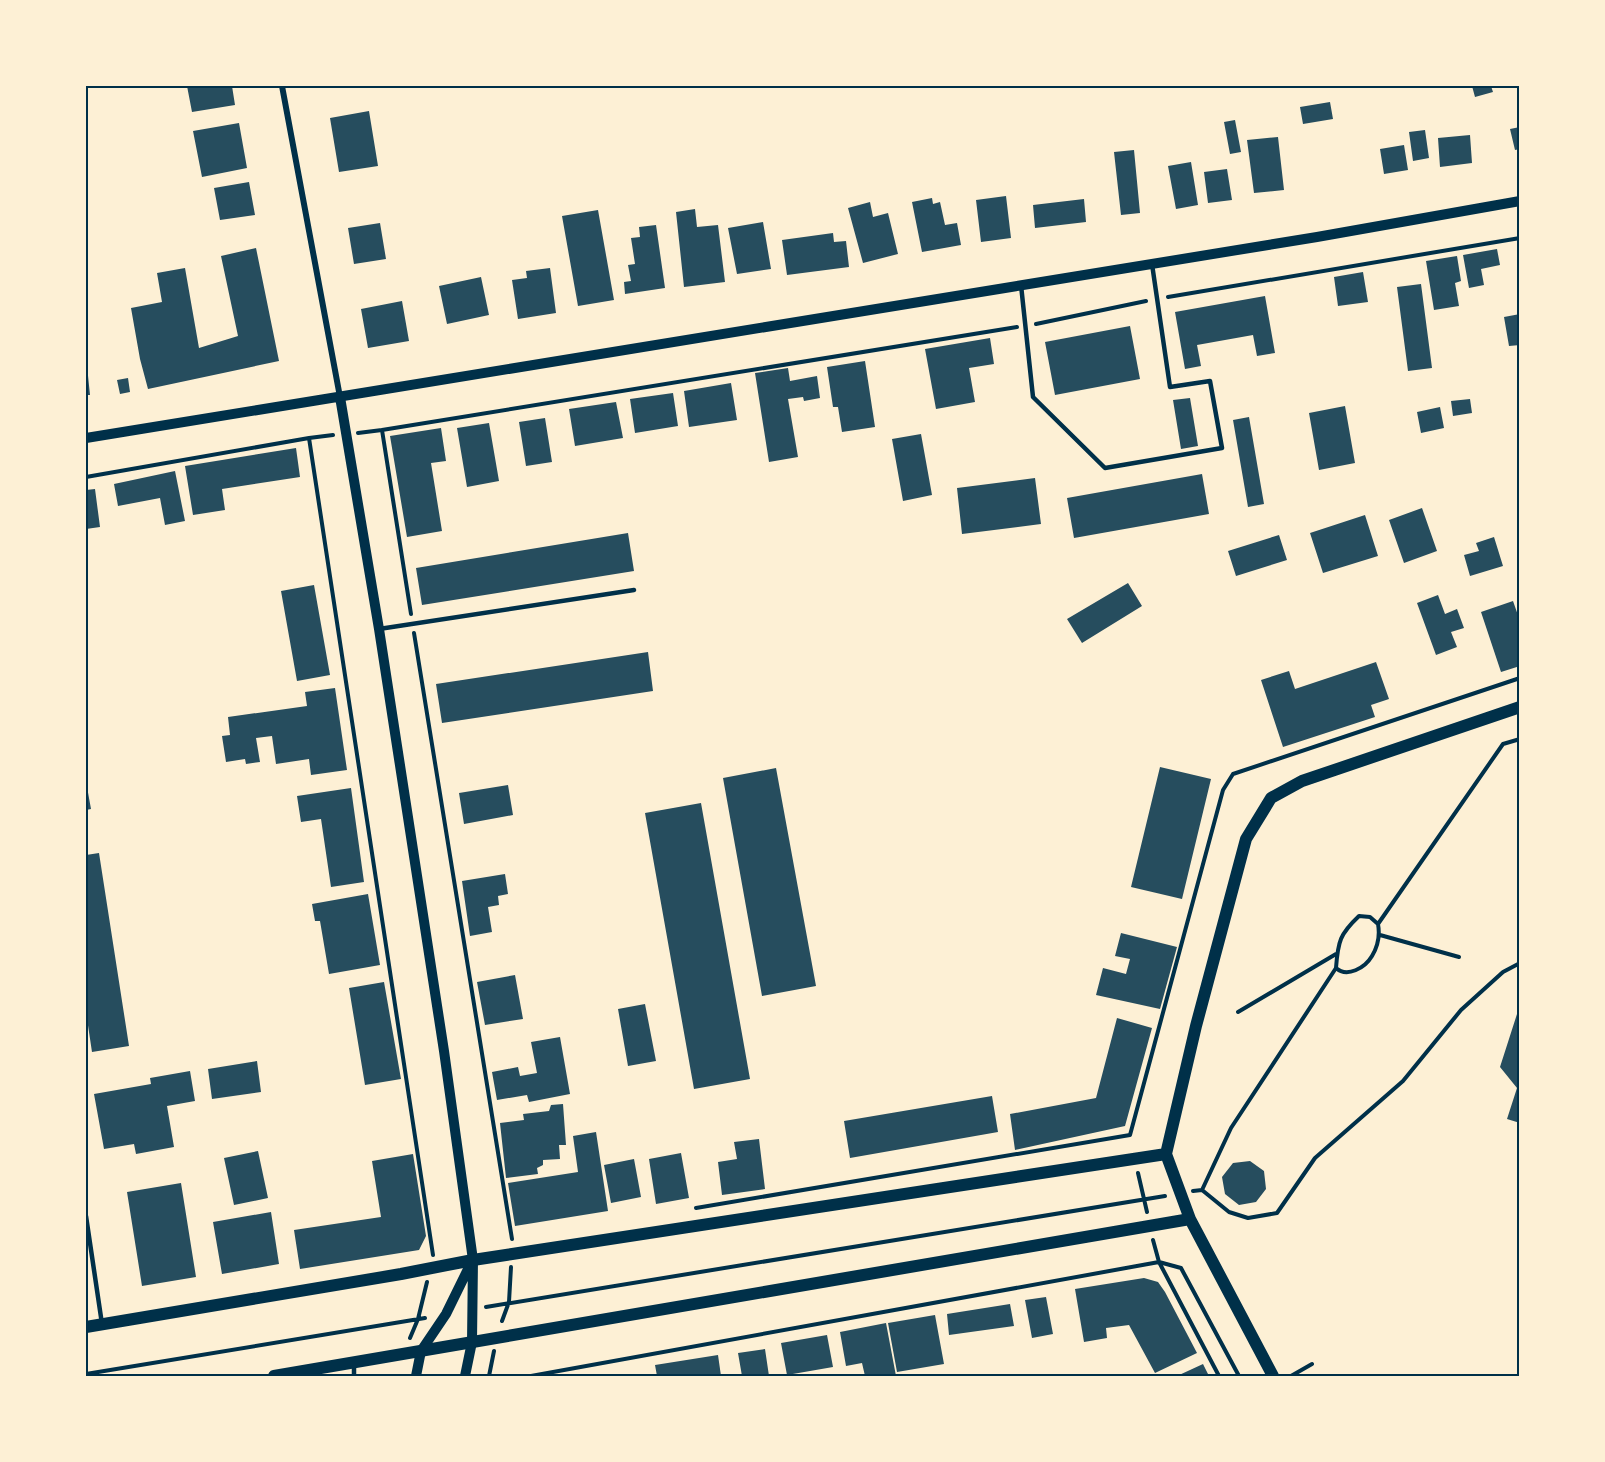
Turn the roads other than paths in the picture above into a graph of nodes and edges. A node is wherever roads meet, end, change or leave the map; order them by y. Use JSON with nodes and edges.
{"nodes":[{"id":1,"x":282,"y":86,"type":"edge"},
{"id":2,"x":1520,"y":201,"type":"edge"},
{"id":3,"x":1152,"y":264,"type":"junction"},
{"id":4,"x":1021,"y":285,"type":"junction"},
{"id":5,"x":340,"y":397,"type":"junction"},
{"id":6,"x":86,"y":438,"type":"edge"},
{"id":7,"x":634,"y":590,"type":"dead end"},
{"id":8,"x":379,"y":630,"type":"junction"},
{"id":9,"x":1520,"y":707,"type":"edge"},
{"id":10,"x":1166,"y":1154,"type":"junction"},
{"id":11,"x":86,"y":1216,"type":"edge"},
{"id":12,"x":1190,"y":1219,"type":"junction"},
{"id":13,"x":473,"y":1260,"type":"junction"},
{"id":14,"x":102,"y":1324,"type":"junction"},
{"id":15,"x":86,"y":1327,"type":"edge"},
{"id":16,"x":472,"y":1342,"type":"junction"},
{"id":17,"x":421,"y":1351,"type":"junction"},
{"id":18,"x":354,"y":1363,"type":"junction"},
{"id":19,"x":274,"y":1377,"type":"edge"},
{"id":20,"x":354,"y":1377,"type":"edge"},
{"id":21,"x":416,"y":1377,"type":"edge"},
{"id":22,"x":465,"y":1377,"type":"edge"},
{"id":23,"x":1273,"y":1377,"type":"edge"}],
"edges":[{"from":1,"to":5,"type":"street"},
{"from":2,"to":3,"type":"street"},
{"from":3,"to":4,"type":"street"},
{"from":3,"to":4,"type":"lane"},
{"from":4,"to":5,"type":"street"},
{"from":5,"to":6,"type":"street"},
{"from":5,"to":8,"type":"street"},
{"from":7,"to":8,"type":"lane"},
{"from":8,"to":13,"type":"street"},
{"from":9,"to":10,"type":"main road"},
{"from":10,"to":12,"type":"main road"},
{"from":10,"to":13,"type":"main road"},
{"from":11,"to":14,"type":"lane"},
{"from":12,"to":16,"type":"main road"},
{"from":12,"to":23,"type":"main road"},
{"from":13,"to":14,"type":"main road"},
{"from":13,"to":16,"type":"street"},
{"from":13,"to":17,"type":"street"},
{"from":14,"to":15,"type":"main road"},
{"from":16,"to":17,"type":"main road"},
{"from":16,"to":22,"type":"street"},
{"from":17,"to":18,"type":"main road"},
{"from":17,"to":21,"type":"street"},
{"from":18,"to":19,"type":"main road"},
{"from":18,"to":20,"type":"lane"}]}
